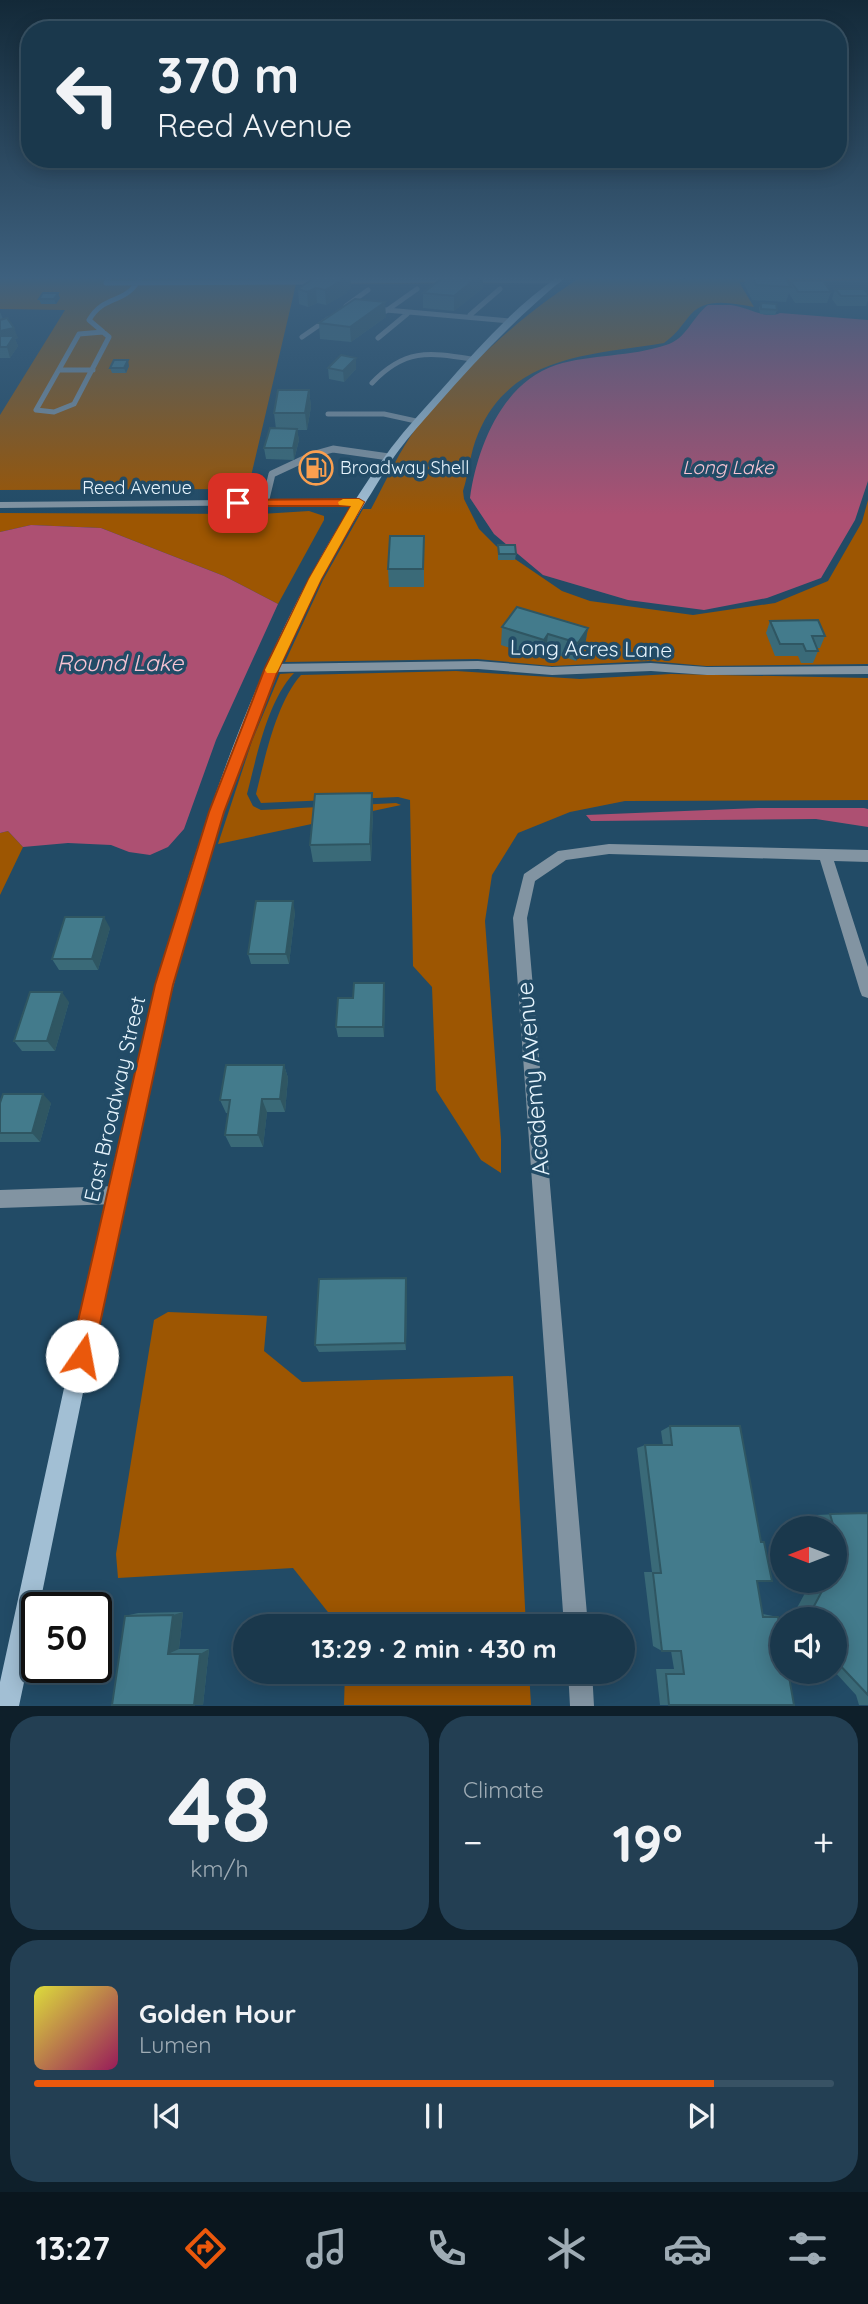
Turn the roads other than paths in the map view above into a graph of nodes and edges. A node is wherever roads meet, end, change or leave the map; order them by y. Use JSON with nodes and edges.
{"nodes":[{"id":1,"x":67,"y":356,"type":"edge"},
{"id":2,"x":100,"y":356,"type":"edge"},
{"id":3,"x":414,"y":356,"type":"edge"},
{"id":4,"x":449,"y":356,"type":"edge"},
{"id":5,"x":474,"y":356,"type":"edge"},
{"id":6,"x":471,"y":359,"type":"junction"},
{"id":7,"x":59,"y":370,"type":"junction"},
{"id":8,"x":93,"y":370,"type":"junction"},
{"id":9,"x":372,"y":383,"type":"dead end"},
{"id":10,"x":328,"y":414,"type":"dead end"},
{"id":11,"x":416,"y":421,"type":"junction"},
{"id":12,"x":389,"y":457,"type":"junction"},
{"id":13,"x":359,"y":502,"type":"junction"},
{"id":14,"x":265,"y":503,"type":"junction"},
{"id":15,"x":0,"y":505,"type":"edge"},
{"id":16,"x":272,"y":668,"type":"junction"},
{"id":17,"x":868,"y":670,"type":"edge"},
{"id":18,"x":825,"y":855,"type":"junction"},
{"id":19,"x":868,"y":856,"type":"edge"},
{"id":20,"x":868,"y":991,"type":"edge"},
{"id":21,"x":116,"y":1195,"type":"junction"},
{"id":22,"x":0,"y":1199,"type":"edge"},
{"id":23,"x":575,"y":1614,"type":"edge"},
{"id":24,"x":581,"y":1684,"type":"edge"},
{"id":25,"x":7,"y":1706,"type":"edge"},
{"id":26,"x":582,"y":1706,"type":"edge"}],
"edges":[{"from":1,"to":7,"type":"lane"},
{"from":2,"to":8,"type":"lane"},
{"from":3,"to":9,"type":"lane"},
{"from":4,"to":6,"type":"lane"},
{"from":5,"to":6,"type":"main road","name":"East Broadway Street"},
{"from":6,"to":11,"type":"main road","name":"East Broadway Street"},
{"from":7,"to":8,"type":"lane"},
{"from":7,"to":8,"type":"lane"},
{"from":10,"to":11,"type":"lane"},
{"from":11,"to":12,"type":"main road","name":"East Broadway Street"},
{"from":12,"to":13,"type":"main road","name":"East Broadway Street"},
{"from":12,"to":14,"type":"lane"},
{"from":13,"to":14,"type":"street","name":"Reed Avenue"},
{"from":13,"to":16,"type":"main road","name":"East Broadway Street"},
{"from":14,"to":15,"type":"street","name":"Reed Avenue"},
{"from":16,"to":17,"type":"street","name":"Long Acres Lane"},
{"from":16,"to":21,"type":"main road","name":"East Broadway Street"},
{"from":18,"to":19,"type":"street","name":"Academy Avenue"},
{"from":18,"to":20,"type":"street"},
{"from":18,"to":23,"type":"street","name":"Academy Avenue"},
{"from":21,"to":22,"type":"street"},
{"from":21,"to":25,"type":"main road","name":"East Broadway Street"},
{"from":24,"to":26,"type":"street"}]}
